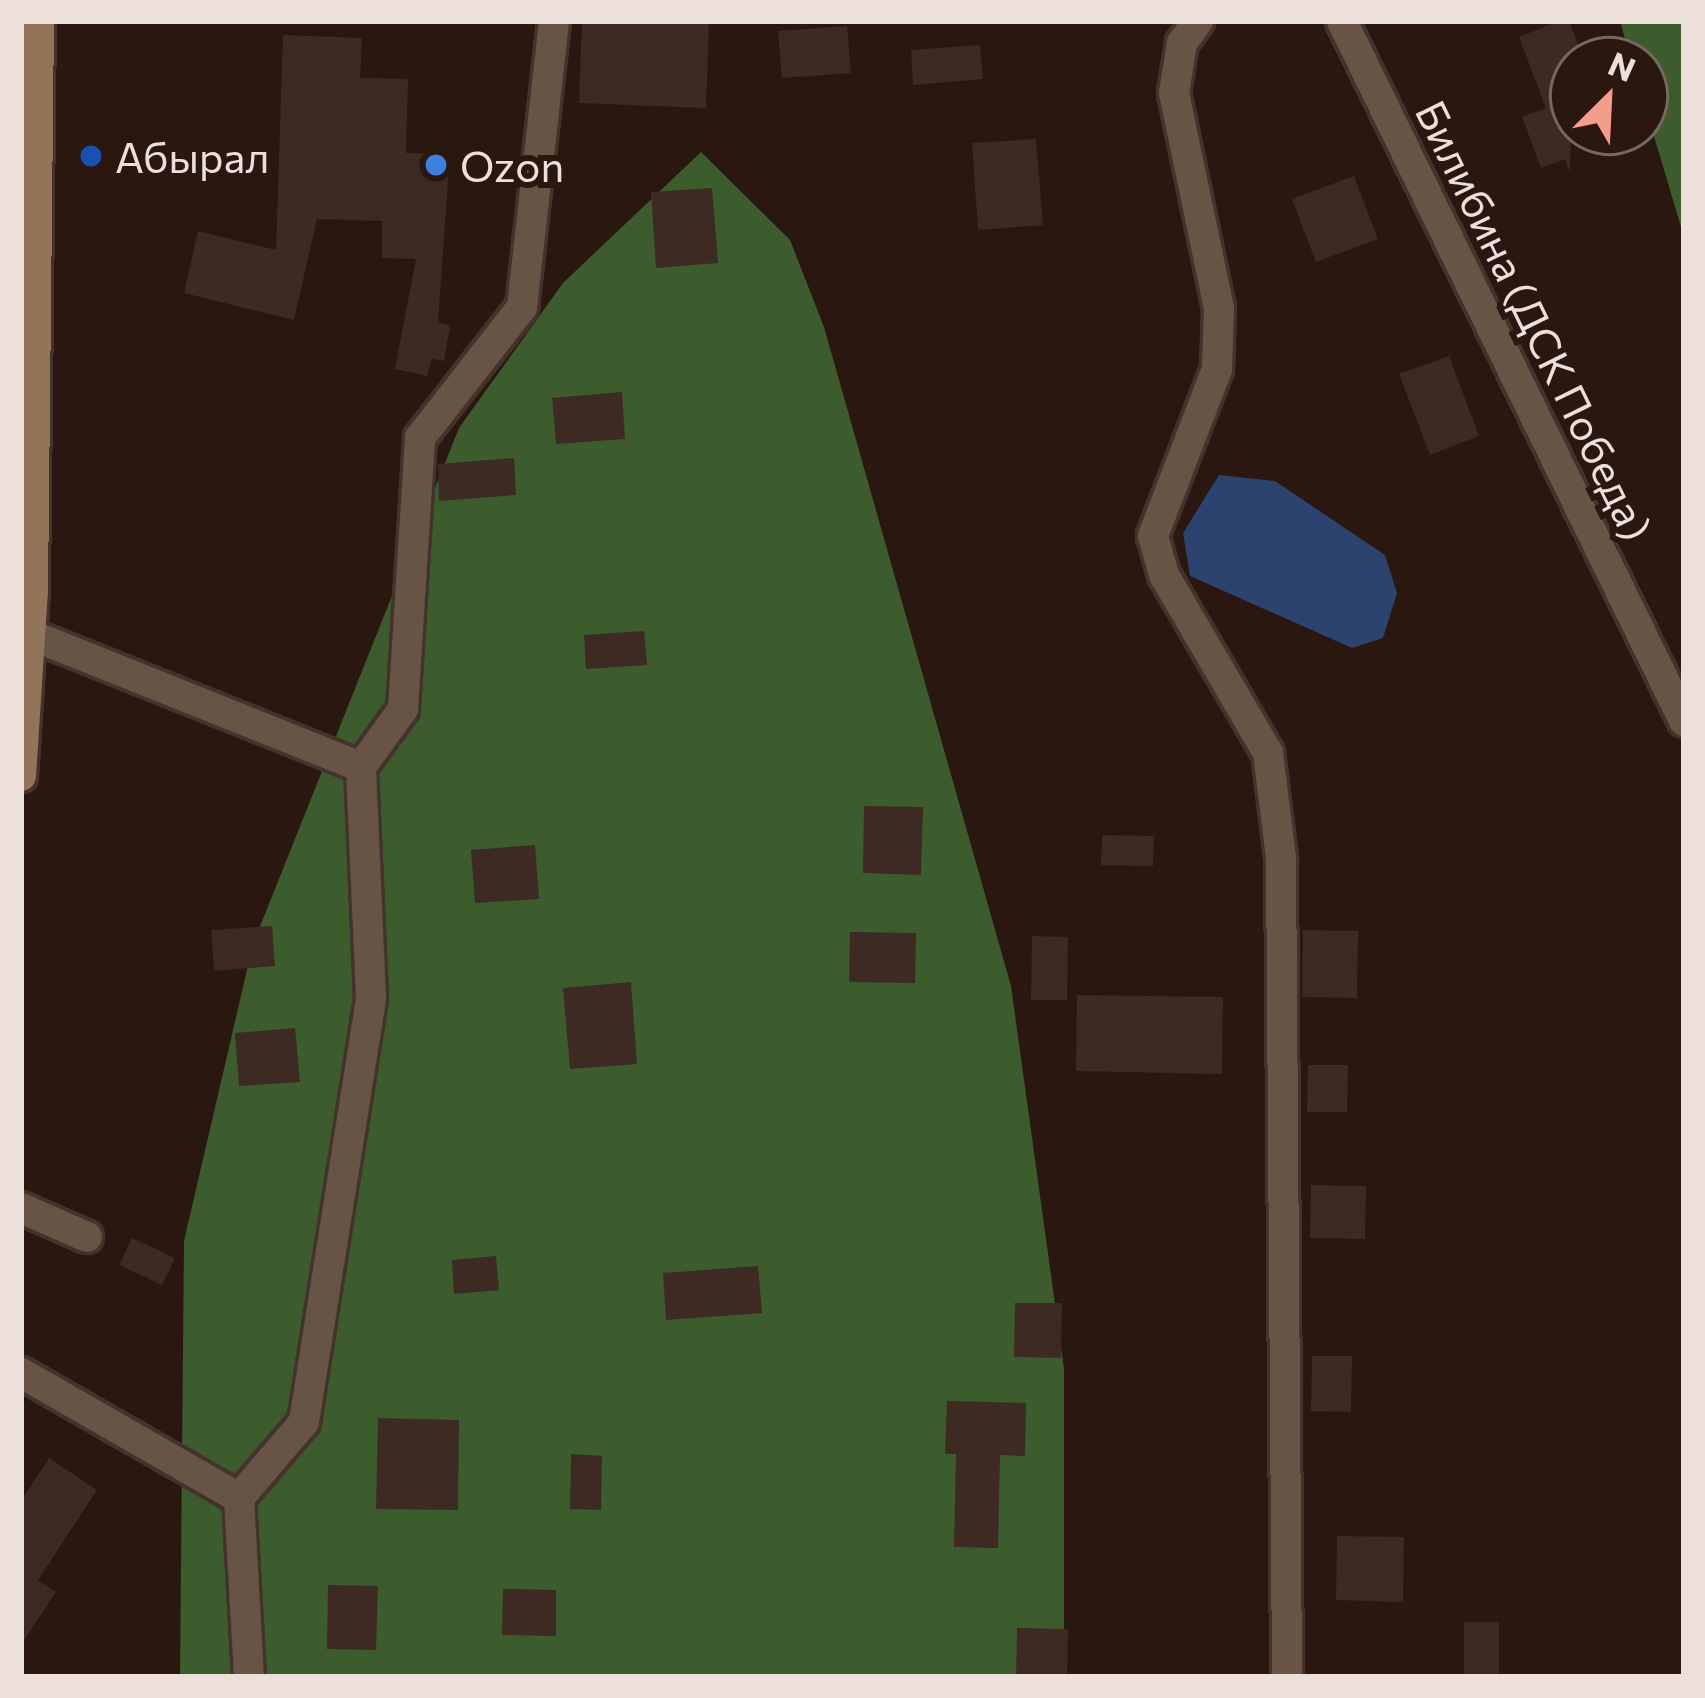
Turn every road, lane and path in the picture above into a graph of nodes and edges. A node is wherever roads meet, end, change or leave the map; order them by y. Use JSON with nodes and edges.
{"nodes":[{"id":1,"x":39,"y":21,"type":"edge"},
{"id":2,"x":554,"y":21,"type":"edge"},
{"id":3,"x":1198,"y":21,"type":"edge"},
{"id":4,"x":1342,"y":21,"type":"edge"},
{"id":5,"x":31,"y":634,"type":"junction"},
{"id":6,"x":1684,"y":721,"type":"edge"},
{"id":7,"x":361,"y":767,"type":"junction"},
{"id":8,"x":21,"y":776,"type":"edge"},
{"id":9,"x":21,"y":1208,"type":"edge"},
{"id":10,"x":88,"y":1237,"type":"dead end"},
{"id":11,"x":21,"y":1373,"type":"edge"},
{"id":12,"x":239,"y":1498,"type":"junction"},
{"id":13,"x":249,"y":1677,"type":"edge"},
{"id":14,"x":1287,"y":1677,"type":"edge"}],
"edges":[{"from":1,"to":5,"type":"main road"},
{"from":2,"to":7,"type":"street"},
{"from":3,"to":14,"type":"street"},
{"from":4,"to":6,"type":"street","name":"Билибина (ДСК Победа)"},
{"from":5,"to":7,"type":"street"},
{"from":5,"to":8,"type":"main road"},
{"from":7,"to":12,"type":"street"},
{"from":9,"to":10,"type":"street"},
{"from":11,"to":12,"type":"street"},
{"from":12,"to":13,"type":"street"}]}
